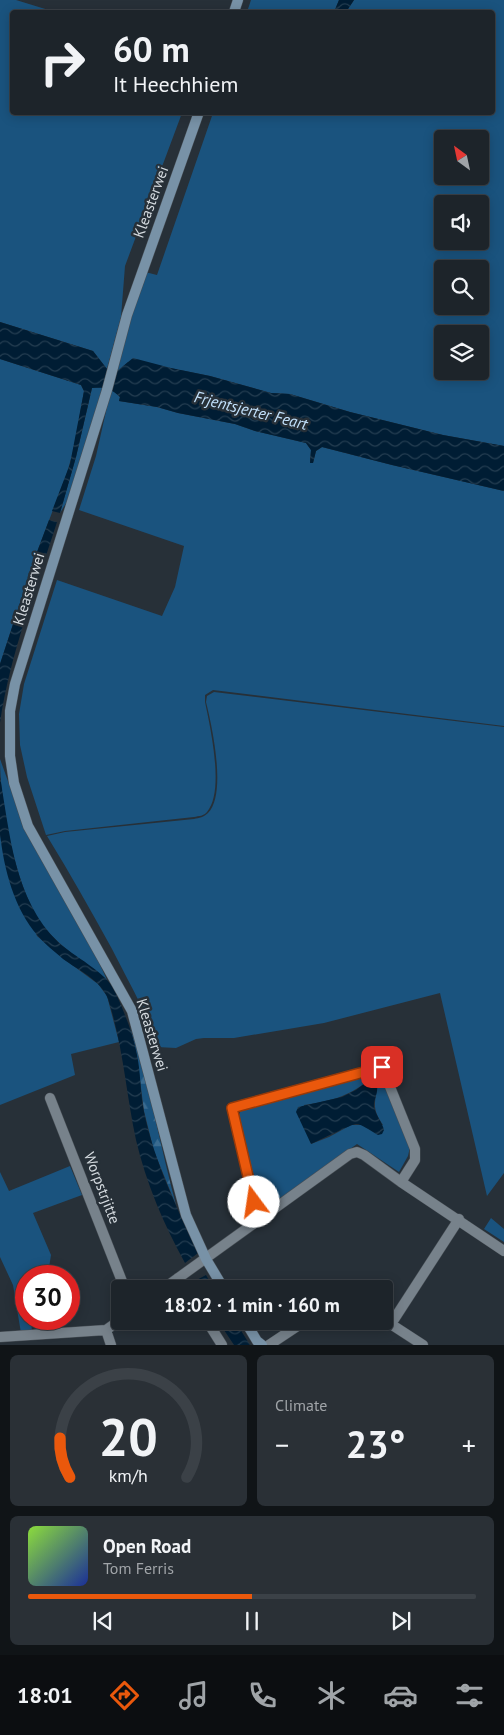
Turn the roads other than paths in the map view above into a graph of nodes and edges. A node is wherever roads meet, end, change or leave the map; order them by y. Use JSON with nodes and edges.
{"nodes":[{"id":1,"x":198,"y":115,"type":"edge"},
{"id":2,"x":380,"y":1052,"type":"dead end"},
{"id":3,"x":382,"y":1067,"type":"junction"},
{"id":4,"x":50,"y":1098,"type":"dead end"},
{"id":5,"x":401,"y":1182,"type":"junction"},
{"id":6,"x":459,"y":1219,"type":"junction"},
{"id":7,"x":259,"y":1220,"type":"junction"},
{"id":8,"x":504,"y":1251,"type":"edge"},
{"id":9,"x":206,"y":1259,"type":"junction"},
{"id":10,"x":178,"y":1278,"type":"joint"},
{"id":11,"x":121,"y":1280,"type":"edge"},
{"id":12,"x":175,"y":1280,"type":"edge"},
{"id":13,"x":219,"y":1280,"type":"edge"},
{"id":14,"x":393,"y":1315,"type":"edge"},
{"id":15,"x":393,"y":1325,"type":"edge"},
{"id":16,"x":111,"y":1326,"type":"edge"},
{"id":17,"x":106,"y":1330,"type":"junction"},
{"id":18,"x":213,"y":1330,"type":"edge"},
{"id":19,"x":250,"y":1330,"type":"edge"},
{"id":20,"x":292,"y":1330,"type":"edge"},
{"id":21,"x":0,"y":1337,"type":"edge"},
{"id":22,"x":112,"y":1345,"type":"edge"},
{"id":23,"x":222,"y":1345,"type":"edge"},
{"id":24,"x":262,"y":1345,"type":"edge"},
{"id":25,"x":269,"y":1345,"type":"edge"},
{"id":26,"x":423,"y":1345,"type":"edge"}],
"edges":[{"from":1,"to":9,"type":"street","name":"Kleasterwei"},
{"from":2,"to":3,"type":"street"},
{"from":3,"to":5,"type":"street"},
{"from":3,"to":7,"type":"street"},
{"from":4,"to":11,"type":"street","name":"Worpstrjitte"},
{"from":5,"to":6,"type":"street"},
{"from":5,"to":7,"type":"street"},
{"from":6,"to":8,"type":"street"},
{"from":6,"to":14,"type":"street"},
{"from":7,"to":9,"type":"street"},
{"from":9,"to":10,"type":"street"},
{"from":9,"to":13,"type":"street","name":"Kleasterwei"},
{"from":10,"to":12,"type":"street"},
{"from":15,"to":26,"type":"street"},
{"from":16,"to":17,"type":"street"},
{"from":17,"to":21,"type":"street"},
{"from":17,"to":22,"type":"street"},
{"from":18,"to":23,"type":"street"},
{"from":19,"to":24,"type":"street"},
{"from":20,"to":25,"type":"street"}]}
